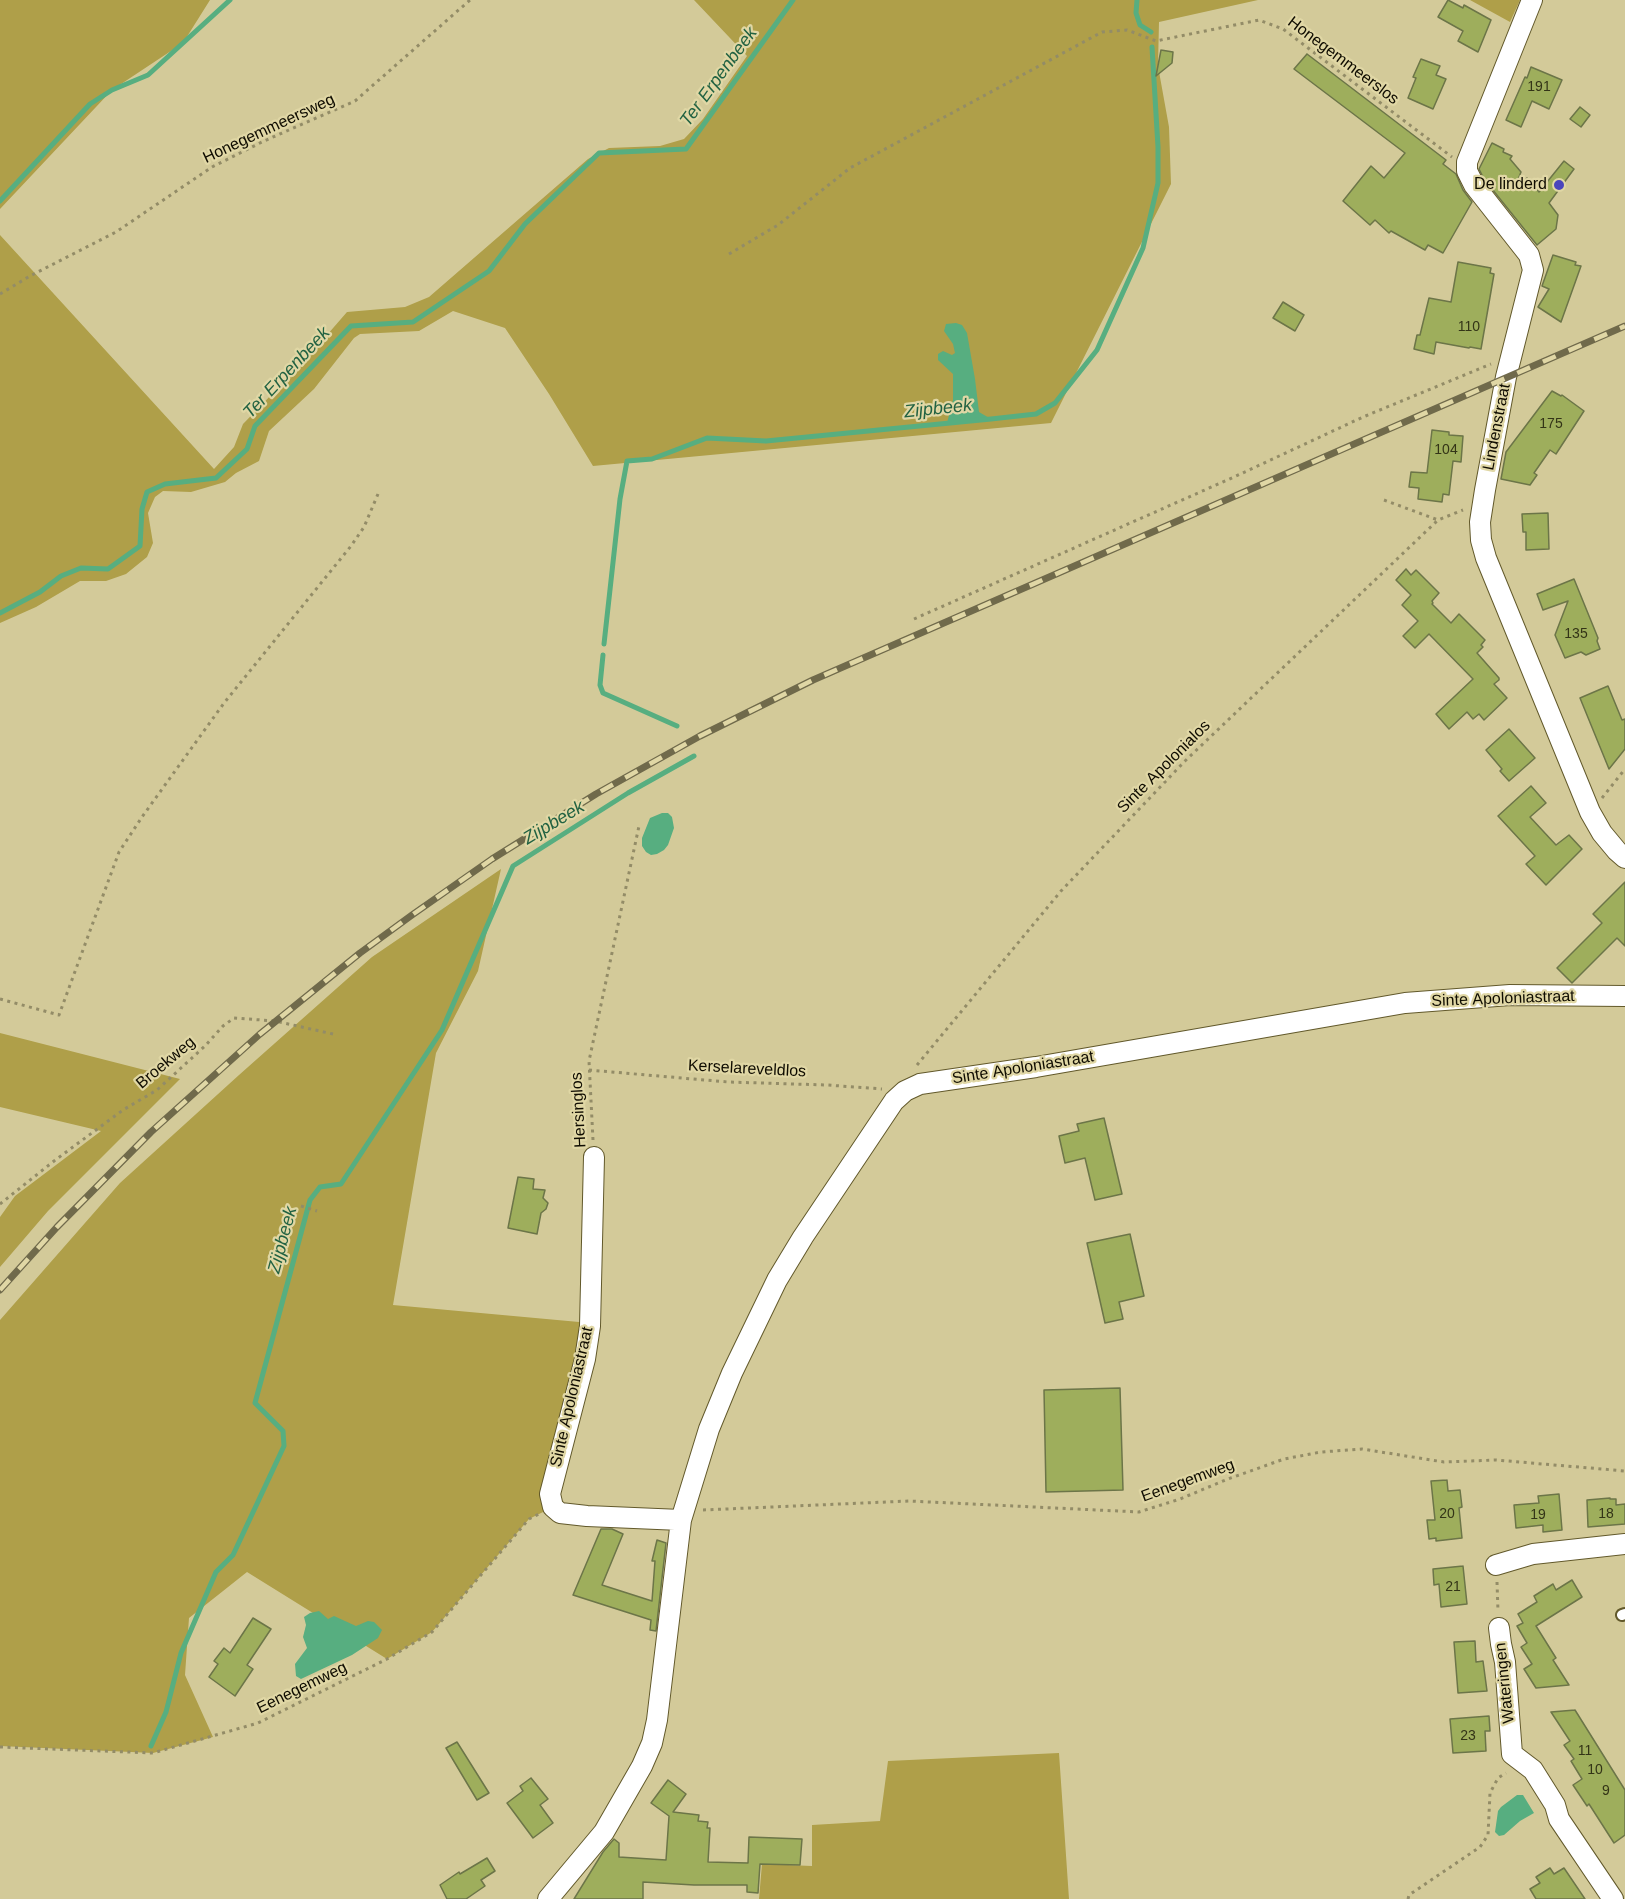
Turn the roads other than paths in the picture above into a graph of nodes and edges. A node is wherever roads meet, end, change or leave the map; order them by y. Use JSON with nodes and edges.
{"nodes":[{"id":1,"x":1532,"y":0,"type":"edge"},
{"id":2,"x":1625,"y":858,"type":"edge"},
{"id":3,"x":1625,"y":996,"type":"edge"},
{"id":4,"x":594,"y":1157,"type":"road end"},
{"id":5,"x":682,"y":1515,"type":"junction"},
{"id":6,"x":1625,"y":1544,"type":"edge"},
{"id":7,"x":1496,"y":1565,"type":"road end"},
{"id":8,"x":1499,"y":1628,"type":"road end"},
{"id":9,"x":548,"y":1899,"type":"edge"},
{"id":10,"x":1613,"y":1899,"type":"edge"}],
"edges":[{"from":1,"to":2,"type":"street","name":"Lindenstraat"},
{"from":3,"to":5,"type":"street","name":"Sinte Apoloniastraat"},
{"from":4,"to":5,"type":"street","name":"Sinte Apoloniastraat"},
{"from":5,"to":9,"type":"street"},
{"from":6,"to":7,"type":"street"},
{"from":8,"to":10,"type":"street","name":"Wateringen"}]}
